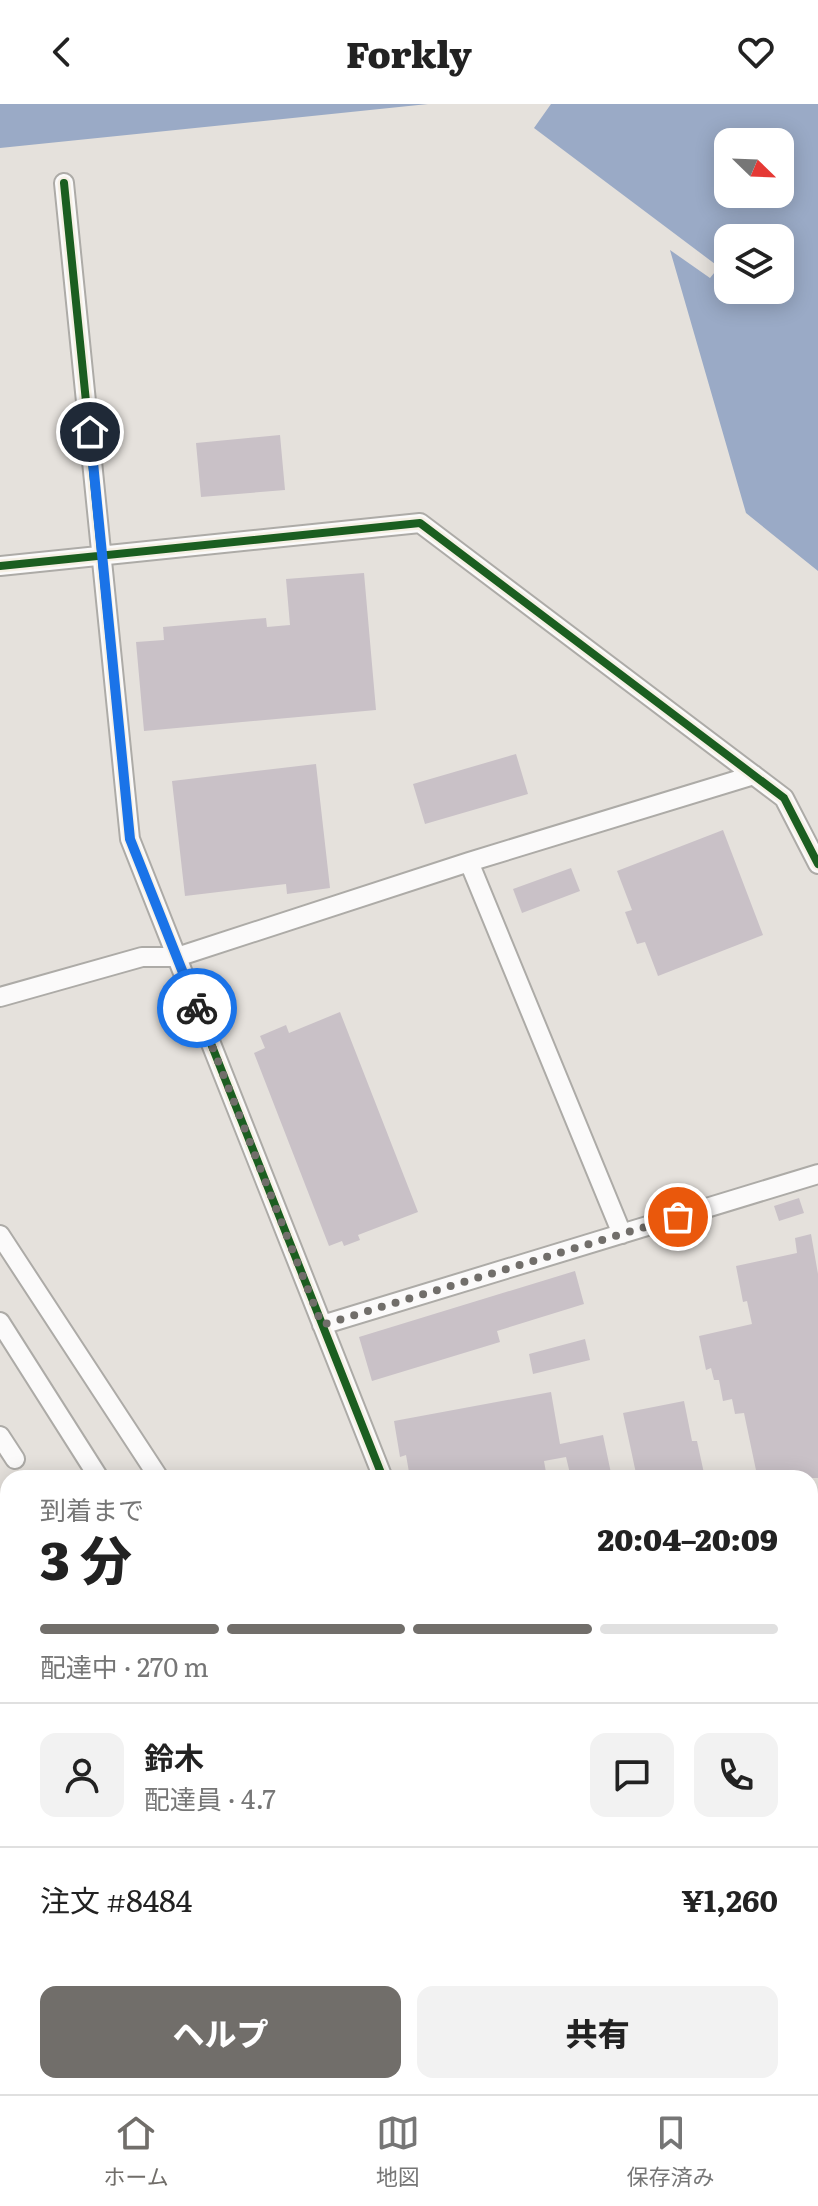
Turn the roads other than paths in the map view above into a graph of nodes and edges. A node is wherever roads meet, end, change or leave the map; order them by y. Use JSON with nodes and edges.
{"nodes":[{"id":1,"x":64,"y":183,"type":"dead end"},
{"id":2,"x":102,"y":556,"type":"junction"},
{"id":3,"x":0,"y":566,"type":"edge"},
{"id":4,"x":754,"y":775,"type":"junction"},
{"id":5,"x":469,"y":862,"type":"junction"},
{"id":6,"x":818,"y":864,"type":"edge"},
{"id":7,"x":177,"y":957,"type":"junction"},
{"id":8,"x":0,"y":997,"type":"edge"},
{"id":9,"x":818,"y":1174,"type":"edge"},
{"id":10,"x":622,"y":1234,"type":"junction"},
{"id":11,"x":0,"y":1235,"type":"edge"},
{"id":12,"x":0,"y":1322,"type":"edge"},
{"id":13,"x":322,"y":1325,"type":"junction"},
{"id":14,"x":0,"y":1436,"type":"edge"},
{"id":15,"x":15,"y":1459,"type":"dead end"},
{"id":16,"x":94,"y":1470,"type":"edge"},
{"id":17,"x":154,"y":1470,"type":"edge"},
{"id":18,"x":380,"y":1470,"type":"edge"}],
"edges":[{"from":1,"to":2,"type":"street"},
{"from":2,"to":3,"type":"street"},
{"from":2,"to":4,"type":"street"},
{"from":2,"to":7,"type":"street"},
{"from":4,"to":5,"type":"street"},
{"from":4,"to":6,"type":"street"},
{"from":5,"to":7,"type":"street"},
{"from":5,"to":10,"type":"street"},
{"from":7,"to":8,"type":"street"},
{"from":7,"to":13,"type":"street"},
{"from":9,"to":10,"type":"street"},
{"from":10,"to":13,"type":"street"},
{"from":11,"to":17,"type":"street"},
{"from":12,"to":16,"type":"street"},
{"from":13,"to":18,"type":"street"},
{"from":14,"to":15,"type":"street"}]}
